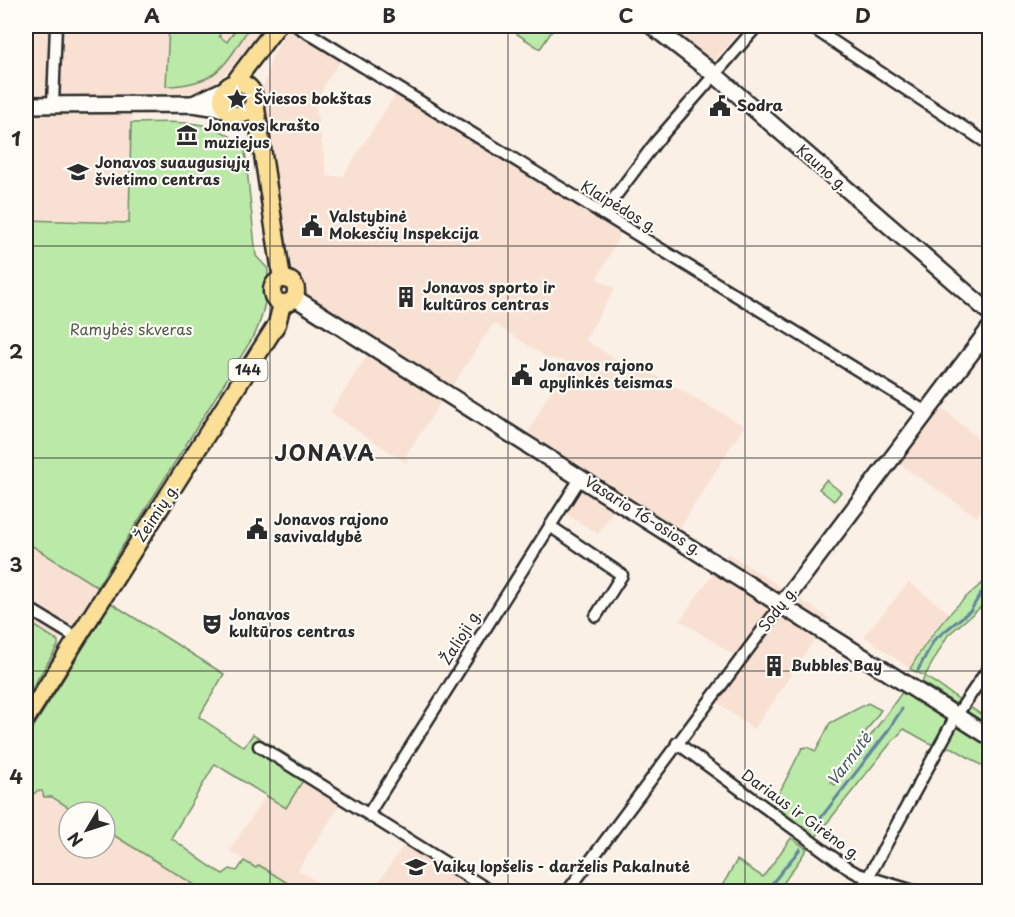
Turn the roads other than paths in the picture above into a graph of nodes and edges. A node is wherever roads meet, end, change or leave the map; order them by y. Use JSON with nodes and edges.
{"nodes":[{"id":1,"x":56,"y":26,"type":"edge"},
{"id":2,"x":277,"y":26,"type":"edge"},
{"id":3,"x":297,"y":26,"type":"edge"},
{"id":4,"x":652,"y":26,"type":"edge"},
{"id":5,"x":757,"y":26,"type":"edge"},
{"id":6,"x":810,"y":26,"type":"edge"},
{"id":7,"x":267,"y":41,"type":"junction"},
{"id":8,"x":714,"y":74,"type":"junction"},
{"id":9,"x":230,"y":86,"type":"junction"},
{"id":10,"x":254,"y":97,"type":"junction"},
{"id":11,"x":53,"y":104,"type":"junction"},
{"id":12,"x":193,"y":104,"type":"junction"},
{"id":13,"x":26,"y":105,"type":"edge"},
{"id":14,"x":230,"y":112,"type":"junction"},
{"id":15,"x":990,"y":145,"type":"edge"},
{"id":16,"x":262,"y":149,"type":"junction"},
{"id":17,"x":602,"y":214,"type":"junction"},
{"id":18,"x":289,"y":301,"type":"junction"},
{"id":19,"x":990,"y":313,"type":"edge"},
{"id":20,"x":990,"y":328,"type":"edge"},
{"id":21,"x":926,"y":412,"type":"junction"},
{"id":22,"x":581,"y":477,"type":"junction"},
{"id":23,"x":550,"y":526,"type":"junction"},
{"id":24,"x":782,"y":604,"type":"junction"},
{"id":25,"x":26,"y":607,"type":"edge"},
{"id":26,"x":596,"y":616,"type":"dead end"},
{"id":27,"x":77,"y":638,"type":"junction"},
{"id":28,"x":990,"y":666,"type":"edge"},
{"id":29,"x":956,"y":716,"type":"junction"},
{"id":30,"x":26,"y":719,"type":"edge"},
{"id":31,"x":990,"y":737,"type":"edge"},
{"id":32,"x":677,"y":743,"type":"junction"},
{"id":33,"x":259,"y":746,"type":"dead end"},
{"id":34,"x":369,"y":813,"type":"junction"},
{"id":35,"x":868,"y":877,"type":"junction"},
{"id":36,"x":492,"y":891,"type":"edge"},
{"id":37,"x":567,"y":891,"type":"edge"},
{"id":38,"x":860,"y":891,"type":"edge"},
{"id":39,"x":917,"y":891,"type":"edge"}],
"edges":[{"from":1,"to":11,"type":"street"},
{"from":2,"to":7,"type":"main road"},
{"from":3,"to":17,"type":"street","name":"Klaipėdos g."},
{"from":4,"to":8,"type":"main road","name":"Kauno g."},
{"from":5,"to":8,"type":"street"},
{"from":6,"to":15,"type":"street"},
{"from":7,"to":9,"type":"main road"},
{"from":7,"to":10,"type":"main road"},
{"from":8,"to":17,"type":"street"},
{"from":8,"to":19,"type":"main road","name":"Kauno g."},
{"from":9,"to":10,"type":"main road"},
{"from":9,"to":12,"type":"main road"},
{"from":9,"to":14,"type":"main road"},
{"from":10,"to":14,"type":"main road"},
{"from":10,"to":16,"type":"main road"},
{"from":11,"to":12,"type":"main road"},
{"from":11,"to":13,"type":"main road"},
{"from":12,"to":14,"type":"main road"},
{"from":14,"to":16,"type":"main road"},
{"from":16,"to":18,"type":"main road"},
{"from":17,"to":21,"type":"street","name":"Klaipėdos g."},
{"from":18,"to":22,"type":"main road","name":"Vasario 16-osios g."},
{"from":18,"to":27,"type":"main road","name":"Žeimių g.","number":"144"},
{"from":20,"to":21,"type":"main road","name":"Sodų g."},
{"from":21,"to":24,"type":"main road","name":"Sodų g."},
{"from":22,"to":23,"type":"street","name":"Žalioji g."},
{"from":22,"to":24,"type":"main road","name":"Vasario 16-osios g."},
{"from":23,"to":26,"type":"street"},
{"from":23,"to":34,"type":"street","name":"Žalioji g."},
{"from":24,"to":29,"type":"main road","name":"Vasario 16-osios g."},
{"from":24,"to":32,"type":"street","name":"Sodų g."},
{"from":25,"to":27,"type":"street"},
{"from":27,"to":30,"type":"main road","name":"Žeimių g.","number":"144"},
{"from":28,"to":29,"type":"street"},
{"from":29,"to":31,"type":"main road","name":"Vasario 16-osios g."},
{"from":29,"to":35,"type":"street"},
{"from":32,"to":35,"type":"street","name":"Dariaus ir Girėno g."},
{"from":32,"to":37,"type":"street","name":"Sodų g."},
{"from":33,"to":34,"type":"street"},
{"from":34,"to":36,"type":"street"},
{"from":35,"to":38,"type":"street"},
{"from":35,"to":39,"type":"street","name":"Dariaus ir Girėno g."}]}
